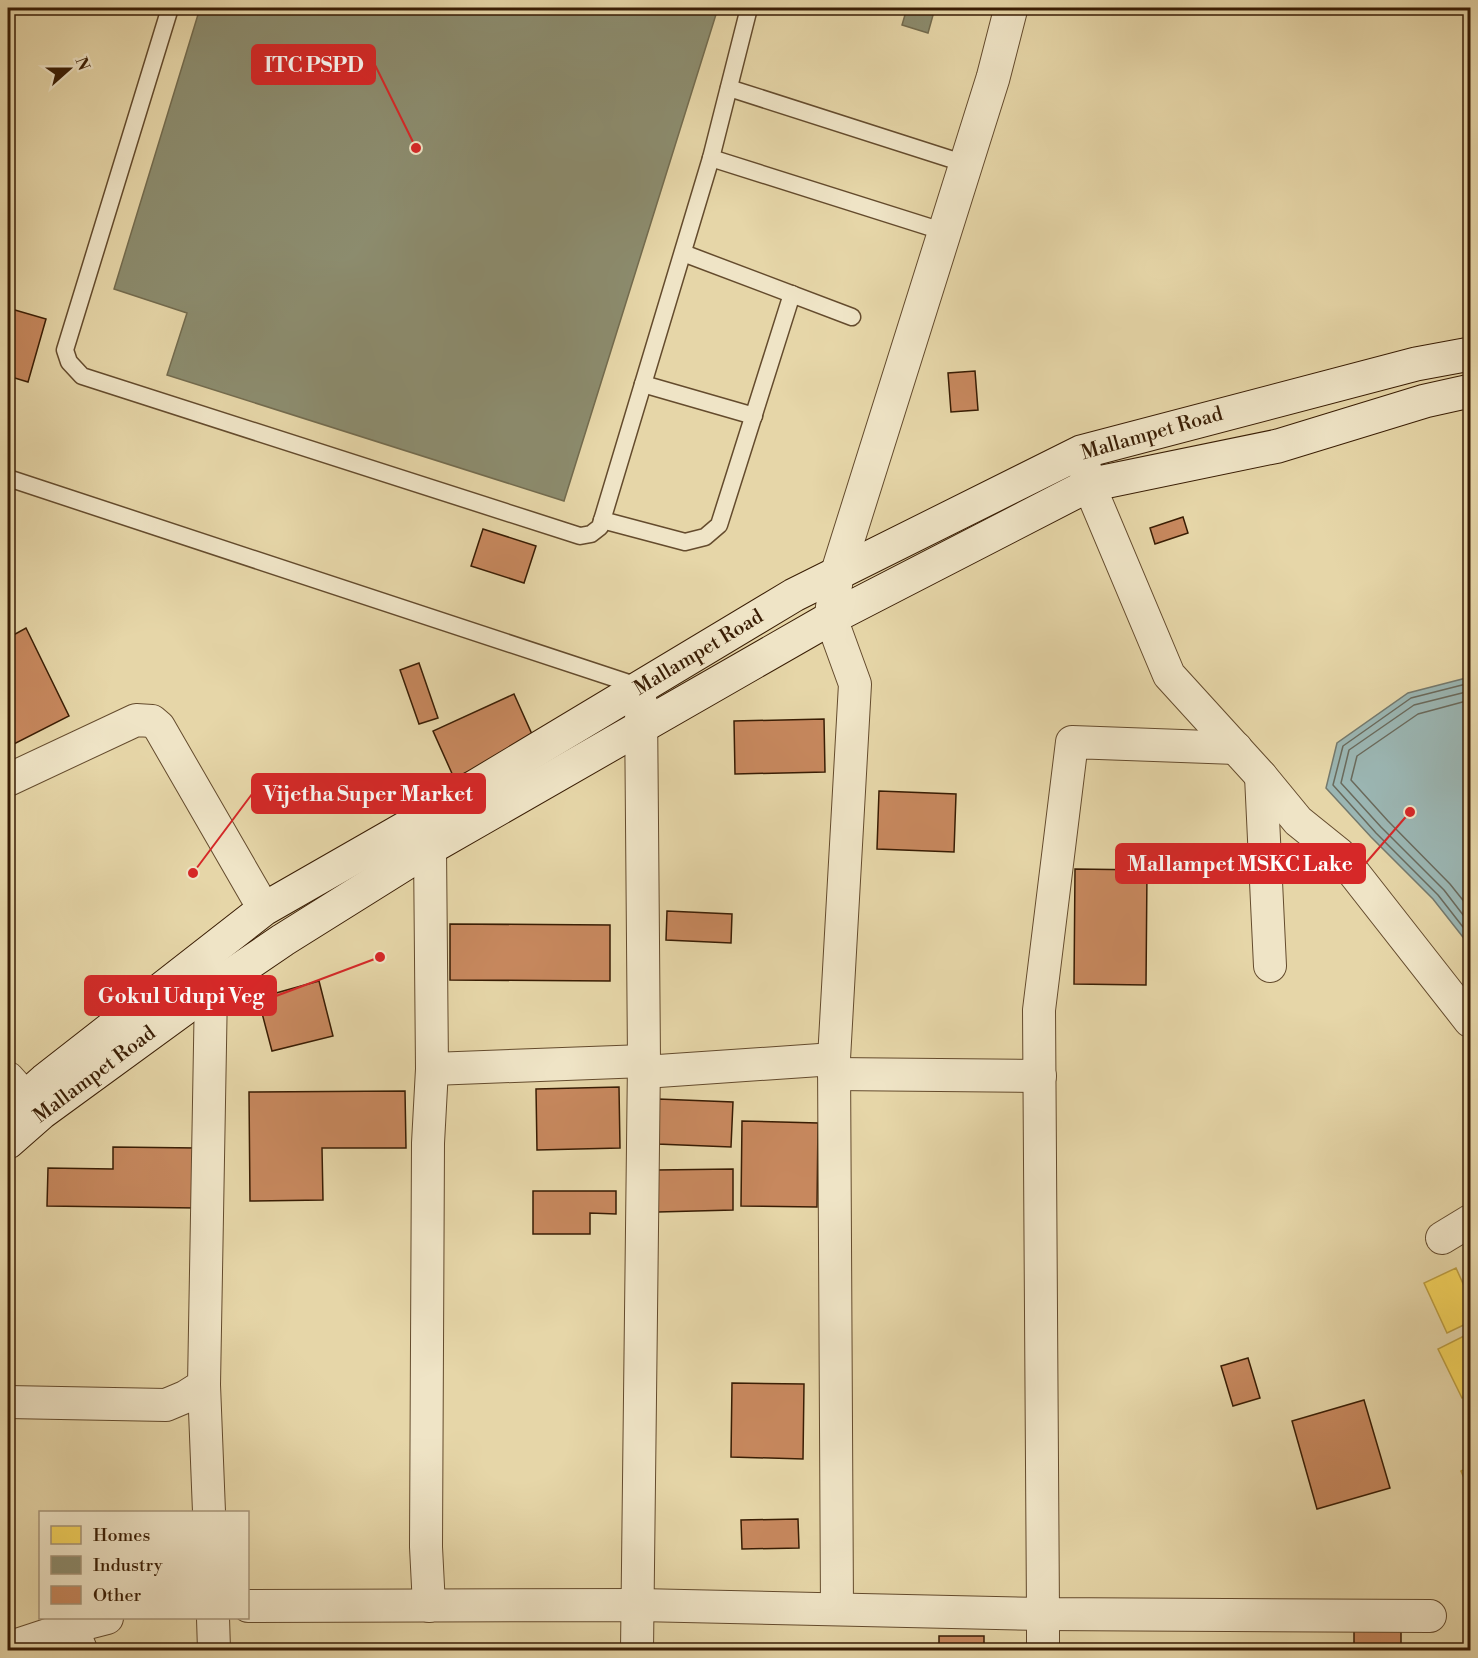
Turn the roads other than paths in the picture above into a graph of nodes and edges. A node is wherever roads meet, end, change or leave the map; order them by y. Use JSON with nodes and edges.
{"nodes":[{"id":1,"x":170,"y":8,"type":"edge"},
{"id":2,"x":749,"y":8,"type":"edge"},
{"id":3,"x":1011,"y":8,"type":"edge"},
{"id":4,"x":729,"y":88,"type":"junction"},
{"id":5,"x":711,"y":158,"type":"junction"},
{"id":6,"x":966,"y":164,"type":"junction"},
{"id":7,"x":945,"y":232,"type":"junction"},
{"id":8,"x":683,"y":252,"type":"junction"},
{"id":9,"x":792,"y":294,"type":"junction"},
{"id":10,"x":852,"y":317,"type":"dead end"},
{"id":11,"x":1470,"y":354,"type":"edge"},
{"id":12,"x":1416,"y":364,"type":"junction"},
{"id":13,"x":643,"y":384,"type":"junction"},
{"id":14,"x":1470,"y":391,"type":"edge"},
{"id":15,"x":1425,"y":401,"type":"junction"},
{"id":16,"x":754,"y":416,"type":"junction"},
{"id":17,"x":1082,"y":452,"type":"junction"},
{"id":18,"x":8,"y":478,"type":"edge"},
{"id":19,"x":1089,"y":485,"type":"junction"},
{"id":20,"x":602,"y":520,"type":"junction"},
{"id":21,"x":837,"y":574,"type":"junction"},
{"id":22,"x":831,"y":618,"type":"junction"},
{"id":23,"x":641,"y":688,"type":"junction"},
{"id":24,"x":641,"y":727,"type":"junction"},
{"id":25,"x":1236,"y":748,"type":"junction"},
{"id":26,"x":1261,"y":776,"type":"junction"},
{"id":27,"x":8,"y":780,"type":"edge"},
{"id":28,"x":423,"y":835,"type":"junction"},
{"id":29,"x":264,"y":909,"type":"junction"},
{"id":30,"x":1270,"y":966,"type":"dead end"},
{"id":31,"x":202,"y":977,"type":"junction"},
{"id":32,"x":1470,"y":1021,"type":"edge"},
{"id":33,"x":644,"y":1066,"type":"junction"},
{"id":34,"x":834,"y":1066,"type":"junction"},
{"id":35,"x":432,"y":1068,"type":"junction"},
{"id":36,"x":1040,"y":1076,"type":"junction"},
{"id":37,"x":13,"y":1096,"type":"edge"},
{"id":38,"x":8,"y":1142,"type":"edge"},
{"id":39,"x":1470,"y":1221,"type":"edge"},
{"id":40,"x":1442,"y":1238,"type":"dead end"},
{"id":41,"x":204,"y":1385,"type":"junction"},
{"id":42,"x":8,"y":1402,"type":"edge"},
{"id":43,"x":209,"y":1511,"type":"edge"},
{"id":44,"x":639,"y":1605,"type":"junction"},
{"id":45,"x":249,"y":1606,"type":"edge"},
{"id":46,"x":429,"y":1606,"type":"junction"},
{"id":47,"x":837,"y":1609,"type":"junction"},
{"id":48,"x":1042,"y":1614,"type":"junction"},
{"id":49,"x":1430,"y":1616,"type":"dead end"},
{"id":50,"x":104,"y":1619,"type":"edge"},
{"id":51,"x":213,"y":1619,"type":"edge"},
{"id":52,"x":77,"y":1639,"type":"edge"},
{"id":53,"x":8,"y":1649,"type":"edge"},
{"id":54,"x":214,"y":1650,"type":"edge"},
{"id":55,"x":637,"y":1650,"type":"edge"},
{"id":56,"x":1044,"y":1650,"type":"edge"}],
"edges":[{"from":1,"to":20,"type":"lane"},
{"from":2,"to":4,"type":"lane"},
{"from":3,"to":6,"type":"main road"},
{"from":4,"to":5,"type":"lane"},
{"from":4,"to":6,"type":"lane"},
{"from":5,"to":7,"type":"lane"},
{"from":5,"to":8,"type":"lane"},
{"from":6,"to":7,"type":"main road"},
{"from":7,"to":21,"type":"main road"},
{"from":8,"to":9,"type":"lane"},
{"from":8,"to":13,"type":"lane"},
{"from":9,"to":10,"type":"lane"},
{"from":9,"to":16,"type":"lane"},
{"from":11,"to":12,"type":"main road","name":"Mallampet Road"},
{"from":12,"to":15,"type":"main road"},
{"from":12,"to":17,"type":"main road","name":"Mallampet Road"},
{"from":13,"to":16,"type":"lane"},
{"from":13,"to":20,"type":"lane"},
{"from":14,"to":15,"type":"main road","name":"Mallampet Road"},
{"from":15,"to":19,"type":"main road","name":"Mallampet Road"},
{"from":16,"to":20,"type":"lane"},
{"from":17,"to":19,"type":"street"},
{"from":17,"to":21,"type":"main road","name":"Mallampet Road"},
{"from":18,"to":23,"type":"lane"},
{"from":19,"to":22,"type":"main road","name":"Mallampet Road"},
{"from":19,"to":25,"type":"street"},
{"from":21,"to":22,"type":"main road"},
{"from":21,"to":23,"type":"main road","name":"Mallampet Road"},
{"from":22,"to":24,"type":"main road","name":"Mallampet Road"},
{"from":22,"to":34,"type":"street"},
{"from":23,"to":24,"type":"street"},
{"from":23,"to":28,"type":"main road","name":"Mallampet Road"},
{"from":24,"to":28,"type":"main road","name":"Mallampet Road"},
{"from":24,"to":33,"type":"street"},
{"from":25,"to":26,"type":"street"},
{"from":25,"to":36,"type":"street"},
{"from":26,"to":30,"type":"street"},
{"from":26,"to":32,"type":"street"},
{"from":27,"to":29,"type":"street"},
{"from":28,"to":29,"type":"main road","name":"Mallampet Road"},
{"from":28,"to":31,"type":"main road","name":"Mallampet Road"},
{"from":28,"to":35,"type":"street"},
{"from":29,"to":31,"type":"main road","name":"Mallampet Road"},
{"from":31,"to":37,"type":"main road","name":"Mallampet Road"},
{"from":31,"to":38,"type":"main road","name":"Mallampet Road"},
{"from":31,"to":41,"type":"street"},
{"from":33,"to":34,"type":"street"},
{"from":33,"to":35,"type":"street"},
{"from":33,"to":44,"type":"street"},
{"from":34,"to":36,"type":"street"},
{"from":34,"to":47,"type":"street"},
{"from":35,"to":46,"type":"street"},
{"from":36,"to":48,"type":"street"},
{"from":39,"to":40,"type":"street"},
{"from":41,"to":42,"type":"street"},
{"from":41,"to":43,"type":"street"},
{"from":44,"to":46,"type":"street"},
{"from":44,"to":47,"type":"street"},
{"from":44,"to":55,"type":"street"},
{"from":45,"to":46,"type":"street"},
{"from":47,"to":48,"type":"street"},
{"from":48,"to":49,"type":"street"},
{"from":48,"to":56,"type":"street"},
{"from":50,"to":52,"type":"street"},
{"from":51,"to":54,"type":"street"},
{"from":52,"to":53,"type":"street"}]}
